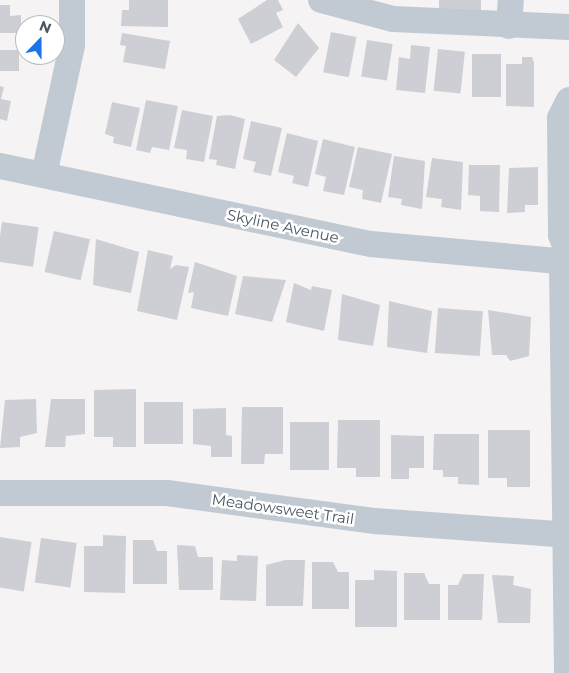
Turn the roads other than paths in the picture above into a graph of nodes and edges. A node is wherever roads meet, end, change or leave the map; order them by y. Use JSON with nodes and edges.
{"nodes":[{"id":1,"x":72,"y":0,"type":"edge"},
{"id":2,"x":321,"y":0,"type":"edge"},
{"id":3,"x":511,"y":0,"type":"edge"},
{"id":4,"x":509,"y":26,"type":"junction"},
{"id":5,"x":569,"y":27,"type":"edge"},
{"id":6,"x":569,"y":100,"type":"edge"},
{"id":7,"x":0,"y":166,"type":"edge"},
{"id":8,"x":44,"y":175,"type":"junction"},
{"id":9,"x":567,"y":260,"type":"edge"},
{"id":10,"x":0,"y":493,"type":"edge"},
{"id":11,"x":568,"y":534,"type":"edge"},
{"id":12,"x":567,"y":673,"type":"edge"}],
"edges":[{"from":1,"to":8,"type":"street"},
{"from":2,"to":4,"type":"street"},
{"from":3,"to":4,"type":"street"},
{"from":4,"to":5,"type":"street"},
{"from":6,"to":9,"type":"street"},
{"from":7,"to":8,"type":"street","name":"Skyline Avenue"},
{"from":8,"to":9,"type":"street","name":"Skyline Avenue"},
{"from":9,"to":11,"type":"street"},
{"from":10,"to":11,"type":"street","name":"Meadowsweet Trail"},
{"from":11,"to":12,"type":"street"}]}
